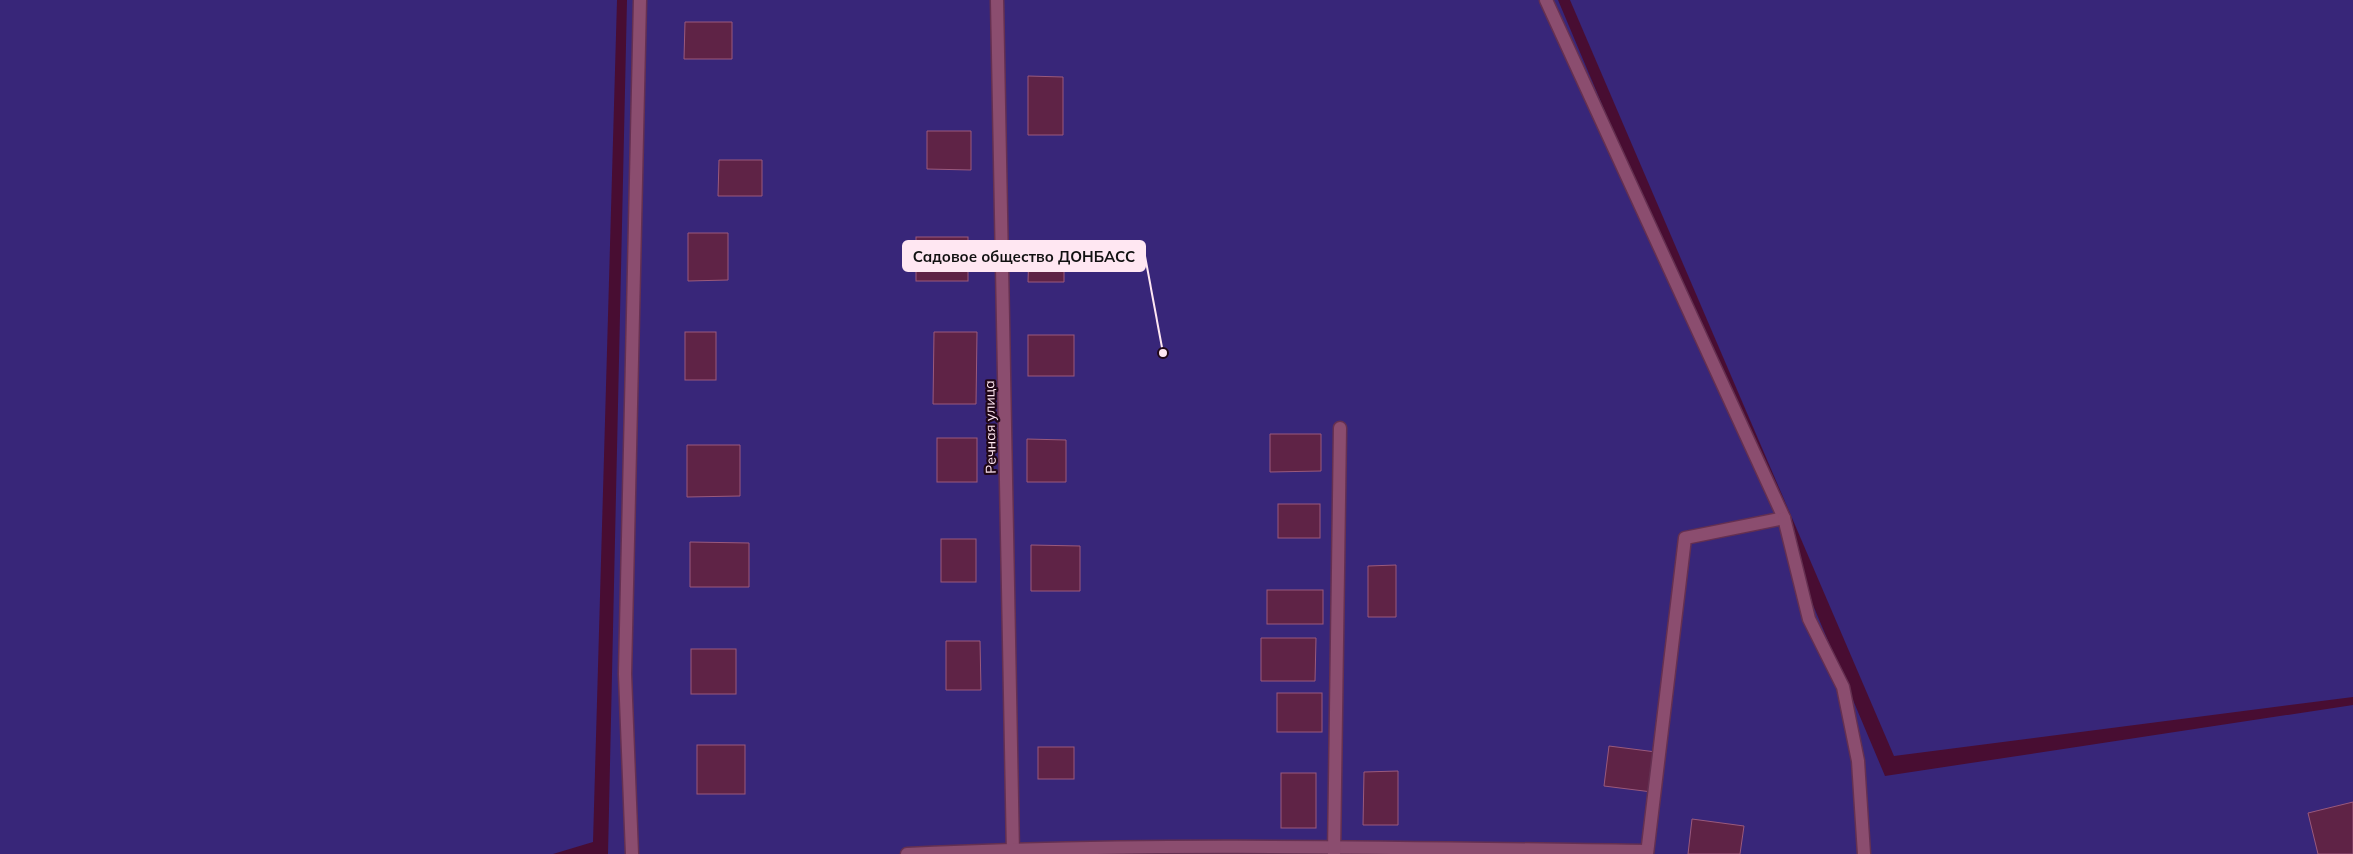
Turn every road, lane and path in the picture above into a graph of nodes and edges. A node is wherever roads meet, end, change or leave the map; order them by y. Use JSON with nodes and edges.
{"nodes":[{"id":1,"x":640,"y":0,"type":"edge"},
{"id":2,"x":997,"y":0,"type":"edge"},
{"id":3,"x":1546,"y":0,"type":"edge"},
{"id":4,"x":1340,"y":428,"type":"dead end"},
{"id":5,"x":1784,"y":518,"type":"junction"},
{"id":6,"x":1013,"y":851,"type":"edge"},
{"id":7,"x":1335,"y":851,"type":"edge"},
{"id":8,"x":1647,"y":852,"type":"edge"},
{"id":9,"x":632,"y":854,"type":"edge"},
{"id":10,"x":907,"y":854,"type":"edge"},
{"id":11,"x":1864,"y":854,"type":"edge"}],
"edges":[{"from":1,"to":9,"type":"street"},
{"from":2,"to":6,"type":"street","name":"Речная улица"},
{"from":3,"to":5,"type":"street"},
{"from":4,"to":7,"type":"street"},
{"from":5,"to":8,"type":"street"},
{"from":5,"to":11,"type":"street"},
{"from":6,"to":7,"type":"street"},
{"from":6,"to":10,"type":"street"},
{"from":7,"to":8,"type":"street"}]}
